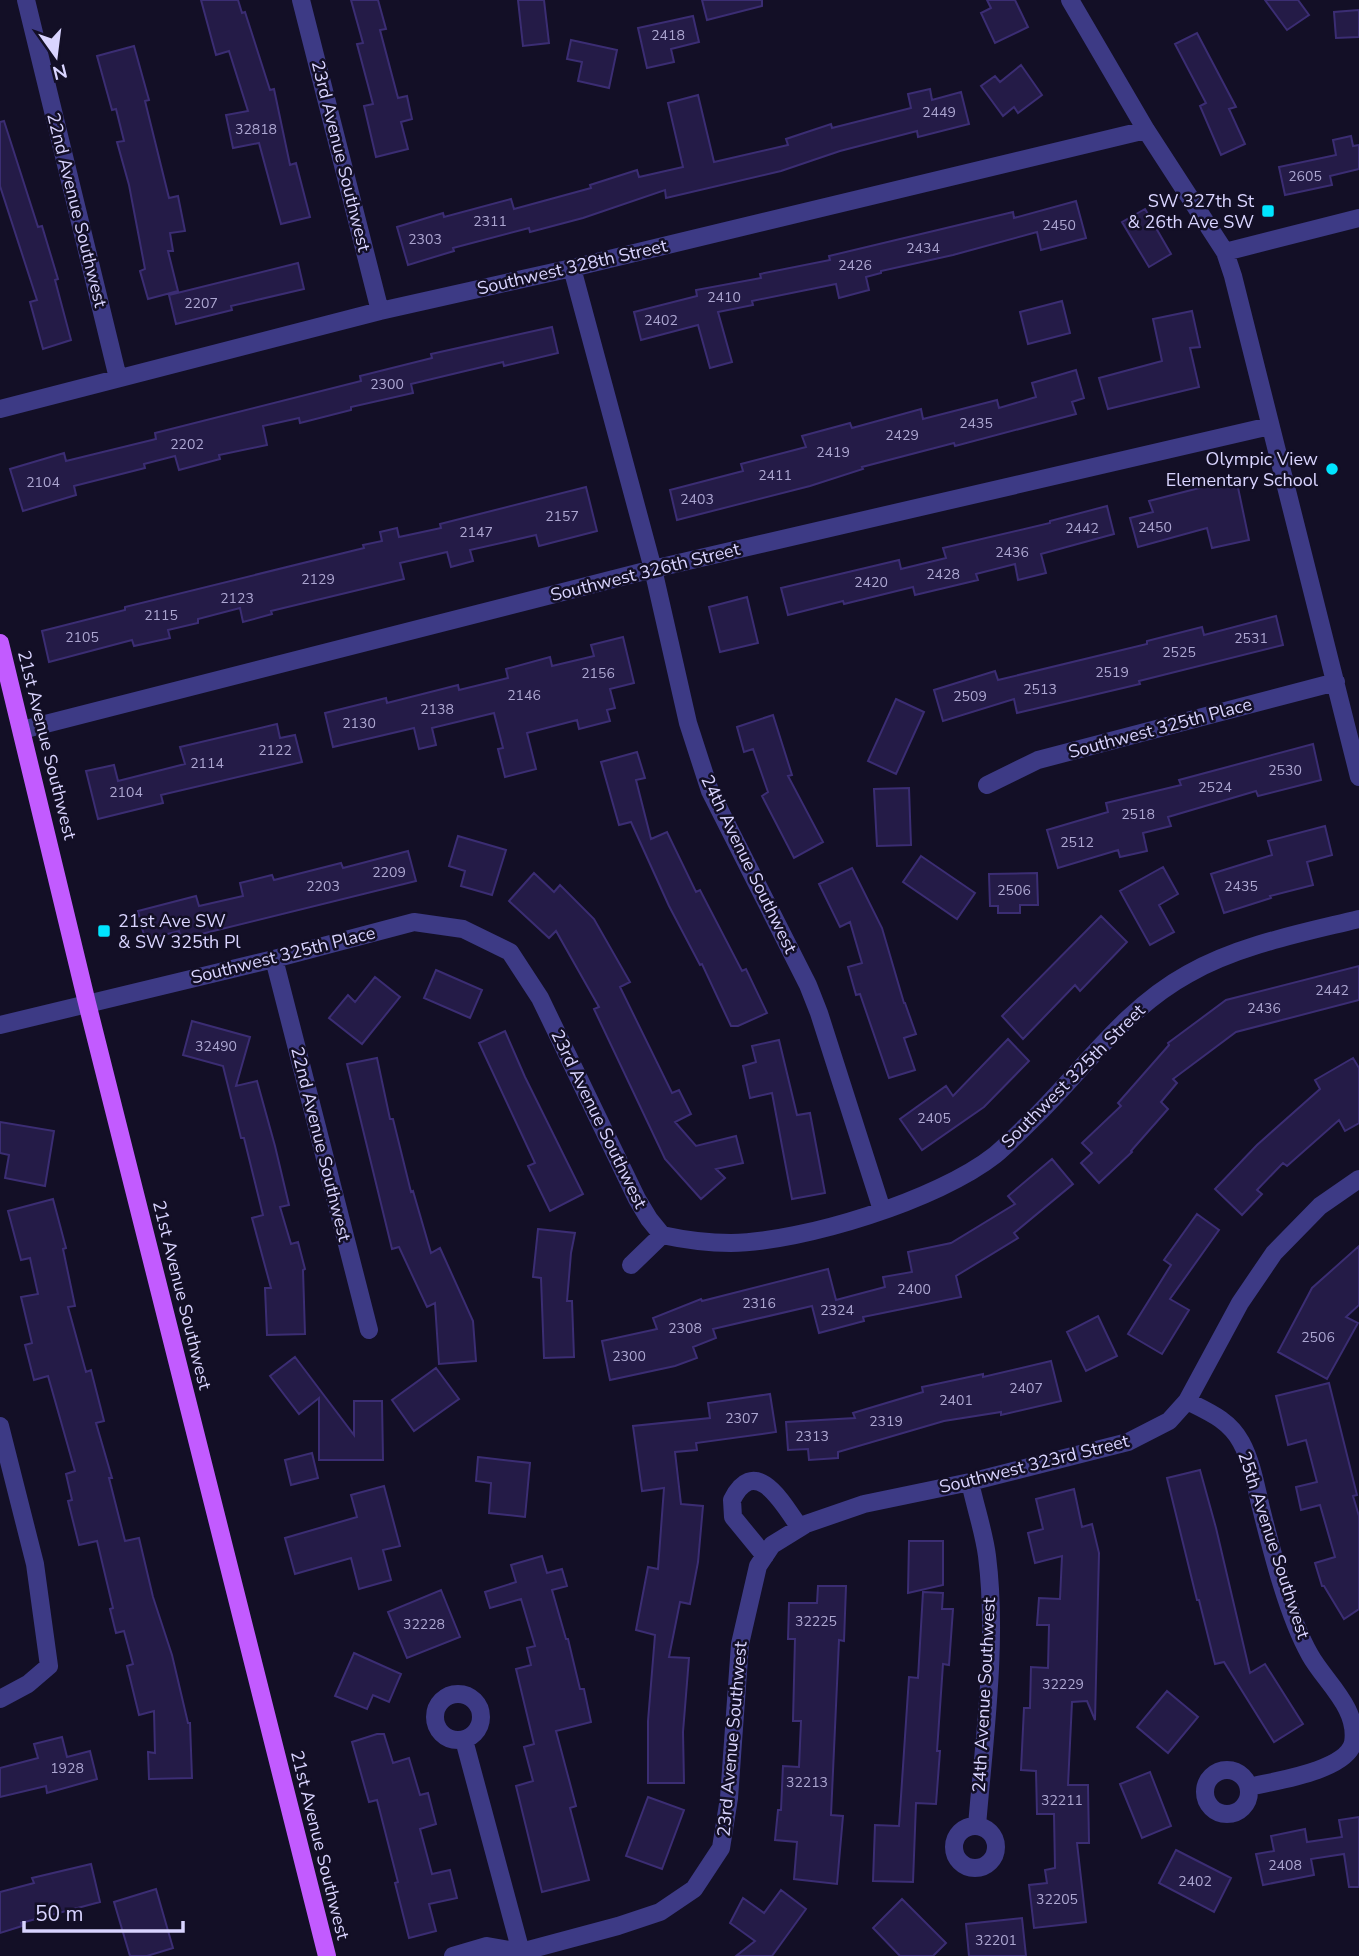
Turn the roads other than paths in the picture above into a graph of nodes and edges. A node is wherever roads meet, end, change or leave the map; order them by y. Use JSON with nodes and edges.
{"nodes":[{"id":1,"x":26,"y":0,"type":"edge"},
{"id":2,"x":301,"y":0,"type":"edge"},
{"id":3,"x":1070,"y":0,"type":"edge"},
{"id":4,"x":1146,"y":130,"type":"junction"},
{"id":5,"x":1359,"y":218,"type":"edge"},
{"id":6,"x":1225,"y":252,"type":"junction"},
{"id":7,"x":572,"y":268,"type":"junction"},
{"id":8,"x":380,"y":311,"type":"junction"},
{"id":9,"x":118,"y":378,"type":"junction"},
{"id":10,"x":0,"y":409,"type":"edge"},
{"id":11,"x":1270,"y":426,"type":"junction"},
{"id":12,"x":653,"y":569,"type":"junction"},
{"id":13,"x":0,"y":643,"type":"edge"},
{"id":14,"x":1336,"y":682,"type":"junction"},
{"id":15,"x":22,"y":730,"type":"junction"},
{"id":16,"x":1359,"y":777,"type":"edge"},
{"id":17,"x":987,"y":785,"type":"dead end"},
{"id":18,"x":1359,"y":919,"type":"edge"},
{"id":19,"x":274,"y":959,"type":"junction"},
{"id":20,"x":540,"y":998,"type":"joint"},
{"id":21,"x":87,"y":1003,"type":"junction"},
{"id":22,"x":0,"y":1026,"type":"edge"},
{"id":23,"x":1359,"y":1179,"type":"edge"},
{"id":24,"x":882,"y":1210,"type":"junction"},
{"id":25,"x":662,"y":1235,"type":"junction"},
{"id":26,"x":631,"y":1265,"type":"dead end"},
{"id":27,"x":369,"y":1330,"type":"dead end"},
{"id":28,"x":1188,"y":1401,"type":"junction"},
{"id":29,"x":0,"y":1426,"type":"edge"},
{"id":30,"x":970,"y":1482,"type":"junction"},
{"id":31,"x":800,"y":1528,"type":"junction"},
{"id":32,"x":768,"y":1550,"type":"junction"},
{"id":33,"x":0,"y":1699,"type":"edge"},
{"id":34,"x":464,"y":1740,"type":"dead end"},
{"id":35,"x":1249,"y":1787,"type":"dead end"},
{"id":36,"x":977,"y":1826,"type":"dead end"},
{"id":37,"x":519,"y":1954,"type":"edge"},
{"id":38,"x":327,"y":1956,"type":"edge"},
{"id":39,"x":453,"y":1956,"type":"edge"}],
"edges":[{"from":1,"to":9,"type":"street","name":"22nd Avenue Southwest"},
{"from":2,"to":8,"type":"street","name":"23rd Avenue Southwest"},
{"from":3,"to":4,"type":"street"},
{"from":4,"to":6,"type":"street"},
{"from":4,"to":7,"type":"street","name":"Southwest 328th Street"},
{"from":5,"to":6,"type":"street"},
{"from":6,"to":11,"type":"street"},
{"from":7,"to":8,"type":"street","name":"Southwest 328th Street"},
{"from":7,"to":12,"type":"street","name":"24th Avenue Southwest"},
{"from":8,"to":9,"type":"street","name":"Southwest 328th Street"},
{"from":9,"to":10,"type":"street","name":"Southwest 328th Street"},
{"from":11,"to":12,"type":"street","name":"Southwest 326th Street"},
{"from":11,"to":14,"type":"street"},
{"from":12,"to":15,"type":"street","name":"Southwest 326th Street"},
{"from":12,"to":24,"type":"street","name":"24th Avenue Southwest"},
{"from":13,"to":15,"type":"main road","name":"21st Avenue Southwest"},
{"from":14,"to":16,"type":"street"},
{"from":14,"to":17,"type":"street","name":"Southwest 325th Place"},
{"from":15,"to":21,"type":"main road","name":"21st Avenue Southwest"},
{"from":18,"to":24,"type":"street","name":"Southwest 325th Street"},
{"from":19,"to":20,"type":"street","name":"Southwest 325th Place"},
{"from":19,"to":21,"type":"street","name":"Southwest 325th Place"},
{"from":19,"to":27,"type":"street","name":"22nd Avenue Southwest"},
{"from":20,"to":25,"type":"street","name":"23rd Avenue Southwest"},
{"from":21,"to":22,"type":"street","name":"Southwest 325th Place"},
{"from":21,"to":38,"type":"main road","name":"21st Avenue Southwest"},
{"from":23,"to":28,"type":"street","name":"Southwest 323rd Street"},
{"from":24,"to":25,"type":"street","name":"Southwest 325th Street"},
{"from":25,"to":26,"type":"street"},
{"from":28,"to":30,"type":"street","name":"Southwest 323rd Street"},
{"from":28,"to":35,"type":"street","name":"25th Avenue Southwest"},
{"from":29,"to":33,"type":"street"},
{"from":30,"to":31,"type":"street","name":"Southwest 323rd Street"},
{"from":30,"to":36,"type":"street","name":"24th Avenue Southwest"},
{"from":31,"to":32,"type":"street","name":"Southwest 323rd Street"},
{"from":31,"to":32,"type":"street"},
{"from":32,"to":37,"type":"street","name":"23rd Avenue Southwest"},
{"from":34,"to":37,"type":"street"},
{"from":37,"to":39,"type":"street"}]}
